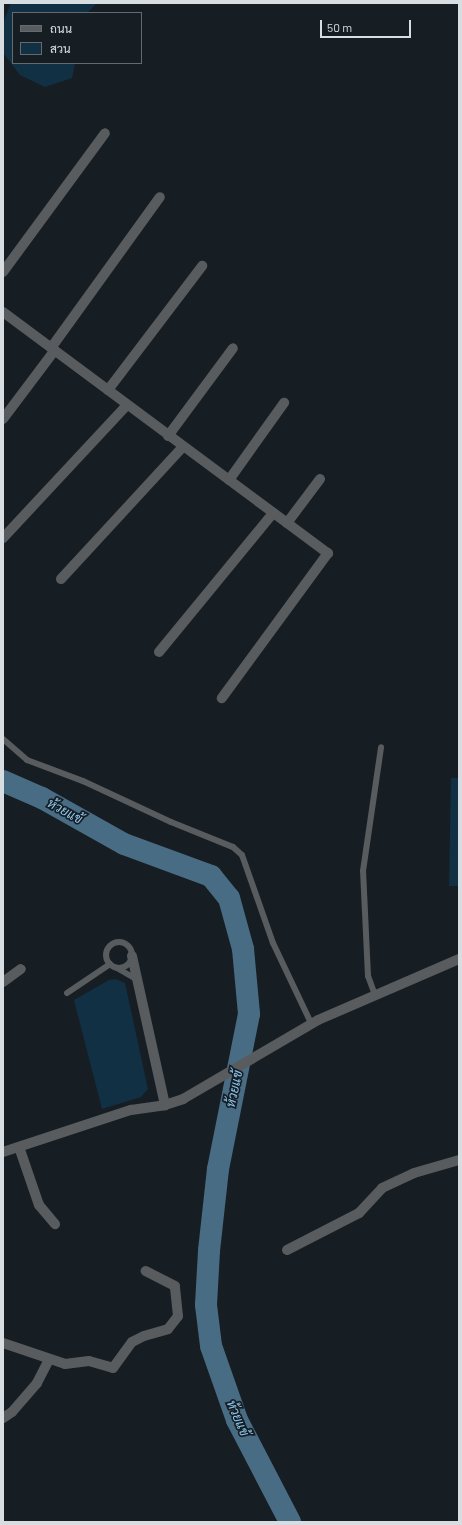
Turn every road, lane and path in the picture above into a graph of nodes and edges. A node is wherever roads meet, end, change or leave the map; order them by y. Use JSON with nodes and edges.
{"nodes":[{"id":1,"x":105,"y":133,"type":"dead end"},
{"id":2,"x":160,"y":197,"type":"dead end"},
{"id":3,"x":202,"y":266,"type":"dead end"},
{"id":4,"x":3,"y":272,"type":"edge"},
{"id":5,"x":3,"y":312,"type":"edge"},
{"id":6,"x":233,"y":348,"type":"dead end"},
{"id":7,"x":53,"y":349,"type":"junction"},
{"id":8,"x":108,"y":390,"type":"junction"},
{"id":9,"x":284,"y":403,"type":"dead end"},
{"id":10,"x":127,"y":405,"type":"junction"},
{"id":11,"x":3,"y":419,"type":"edge"},
{"id":12,"x":168,"y":436,"type":"junction"},
{"id":13,"x":183,"y":447,"type":"junction"},
{"id":14,"x":320,"y":479,"type":"dead end"},
{"id":15,"x":229,"y":480,"type":"junction"},
{"id":16,"x":273,"y":513,"type":"junction"},
{"id":17,"x":287,"y":523,"type":"junction"},
{"id":18,"x":3,"y":538,"type":"edge"},
{"id":19,"x":61,"y":579,"type":"dead end"},
{"id":20,"x":159,"y":652,"type":"dead end"},
{"id":21,"x":222,"y":698,"type":"dead end"},
{"id":22,"x":3,"y":739,"type":"edge"},
{"id":23,"x":381,"y":747,"type":"dead end"},
{"id":24,"x":132,"y":956,"type":"junction"},
{"id":25,"x":459,"y":959,"type":"edge"},
{"id":26,"x":110,"y":964,"type":"junction"},
{"id":27,"x":117,"y":968,"type":"junction"},
{"id":28,"x":21,"y":969,"type":"dead end"},
{"id":29,"x":137,"y":980,"type":"junction"},
{"id":30,"x":3,"y":982,"type":"edge"},
{"id":31,"x":67,"y":993,"type":"dead end"},
{"id":32,"x":375,"y":995,"type":"junction"},
{"id":33,"x":311,"y":1023,"type":"junction"},
{"id":34,"x":165,"y":1105,"type":"junction"},
{"id":35,"x":19,"y":1147,"type":"junction"},
{"id":36,"x":3,"y":1152,"type":"edge"},
{"id":37,"x":459,"y":1160,"type":"edge"},
{"id":38,"x":55,"y":1224,"type":"dead end"},
{"id":39,"x":287,"y":1250,"type":"dead end"},
{"id":40,"x":146,"y":1271,"type":"dead end"},
{"id":41,"x":3,"y":1343,"type":"edge"},
{"id":42,"x":49,"y":1359,"type":"junction"},
{"id":43,"x":3,"y":1418,"type":"edge"}],
"edges":[{"from":1,"to":4,"type":"street"},
{"from":2,"to":7,"type":"street"},
{"from":3,"to":8,"type":"street"},
{"from":5,"to":7,"type":"street"},
{"from":6,"to":12,"type":"street"},
{"from":7,"to":8,"type":"street"},
{"from":7,"to":11,"type":"street"},
{"from":8,"to":10,"type":"street"},
{"from":9,"to":15,"type":"street"},
{"from":10,"to":12,"type":"street"},
{"from":10,"to":18,"type":"street"},
{"from":12,"to":13,"type":"street"},
{"from":13,"to":15,"type":"street"},
{"from":13,"to":19,"type":"street"},
{"from":14,"to":17,"type":"street"},
{"from":15,"to":16,"type":"street"},
{"from":16,"to":17,"type":"street"},
{"from":16,"to":20,"type":"street"},
{"from":17,"to":21,"type":"street"},
{"from":22,"to":33,"type":"lane"},
{"from":23,"to":32,"type":"lane"},
{"from":24,"to":26,"type":"lane"},
{"from":24,"to":27,"type":"lane"},
{"from":24,"to":29,"type":"street"},
{"from":25,"to":32,"type":"street"},
{"from":26,"to":27,"type":"lane"},
{"from":26,"to":31,"type":"lane"},
{"from":27,"to":29,"type":"lane"},
{"from":28,"to":30,"type":"street"},
{"from":29,"to":34,"type":"street"},
{"from":32,"to":33,"type":"street"},
{"from":33,"to":34,"type":"street"},
{"from":34,"to":35,"type":"street"},
{"from":35,"to":36,"type":"street"},
{"from":35,"to":38,"type":"street"},
{"from":37,"to":39,"type":"street"},
{"from":40,"to":42,"type":"street"},
{"from":41,"to":42,"type":"street"},
{"from":42,"to":43,"type":"street"}]}
